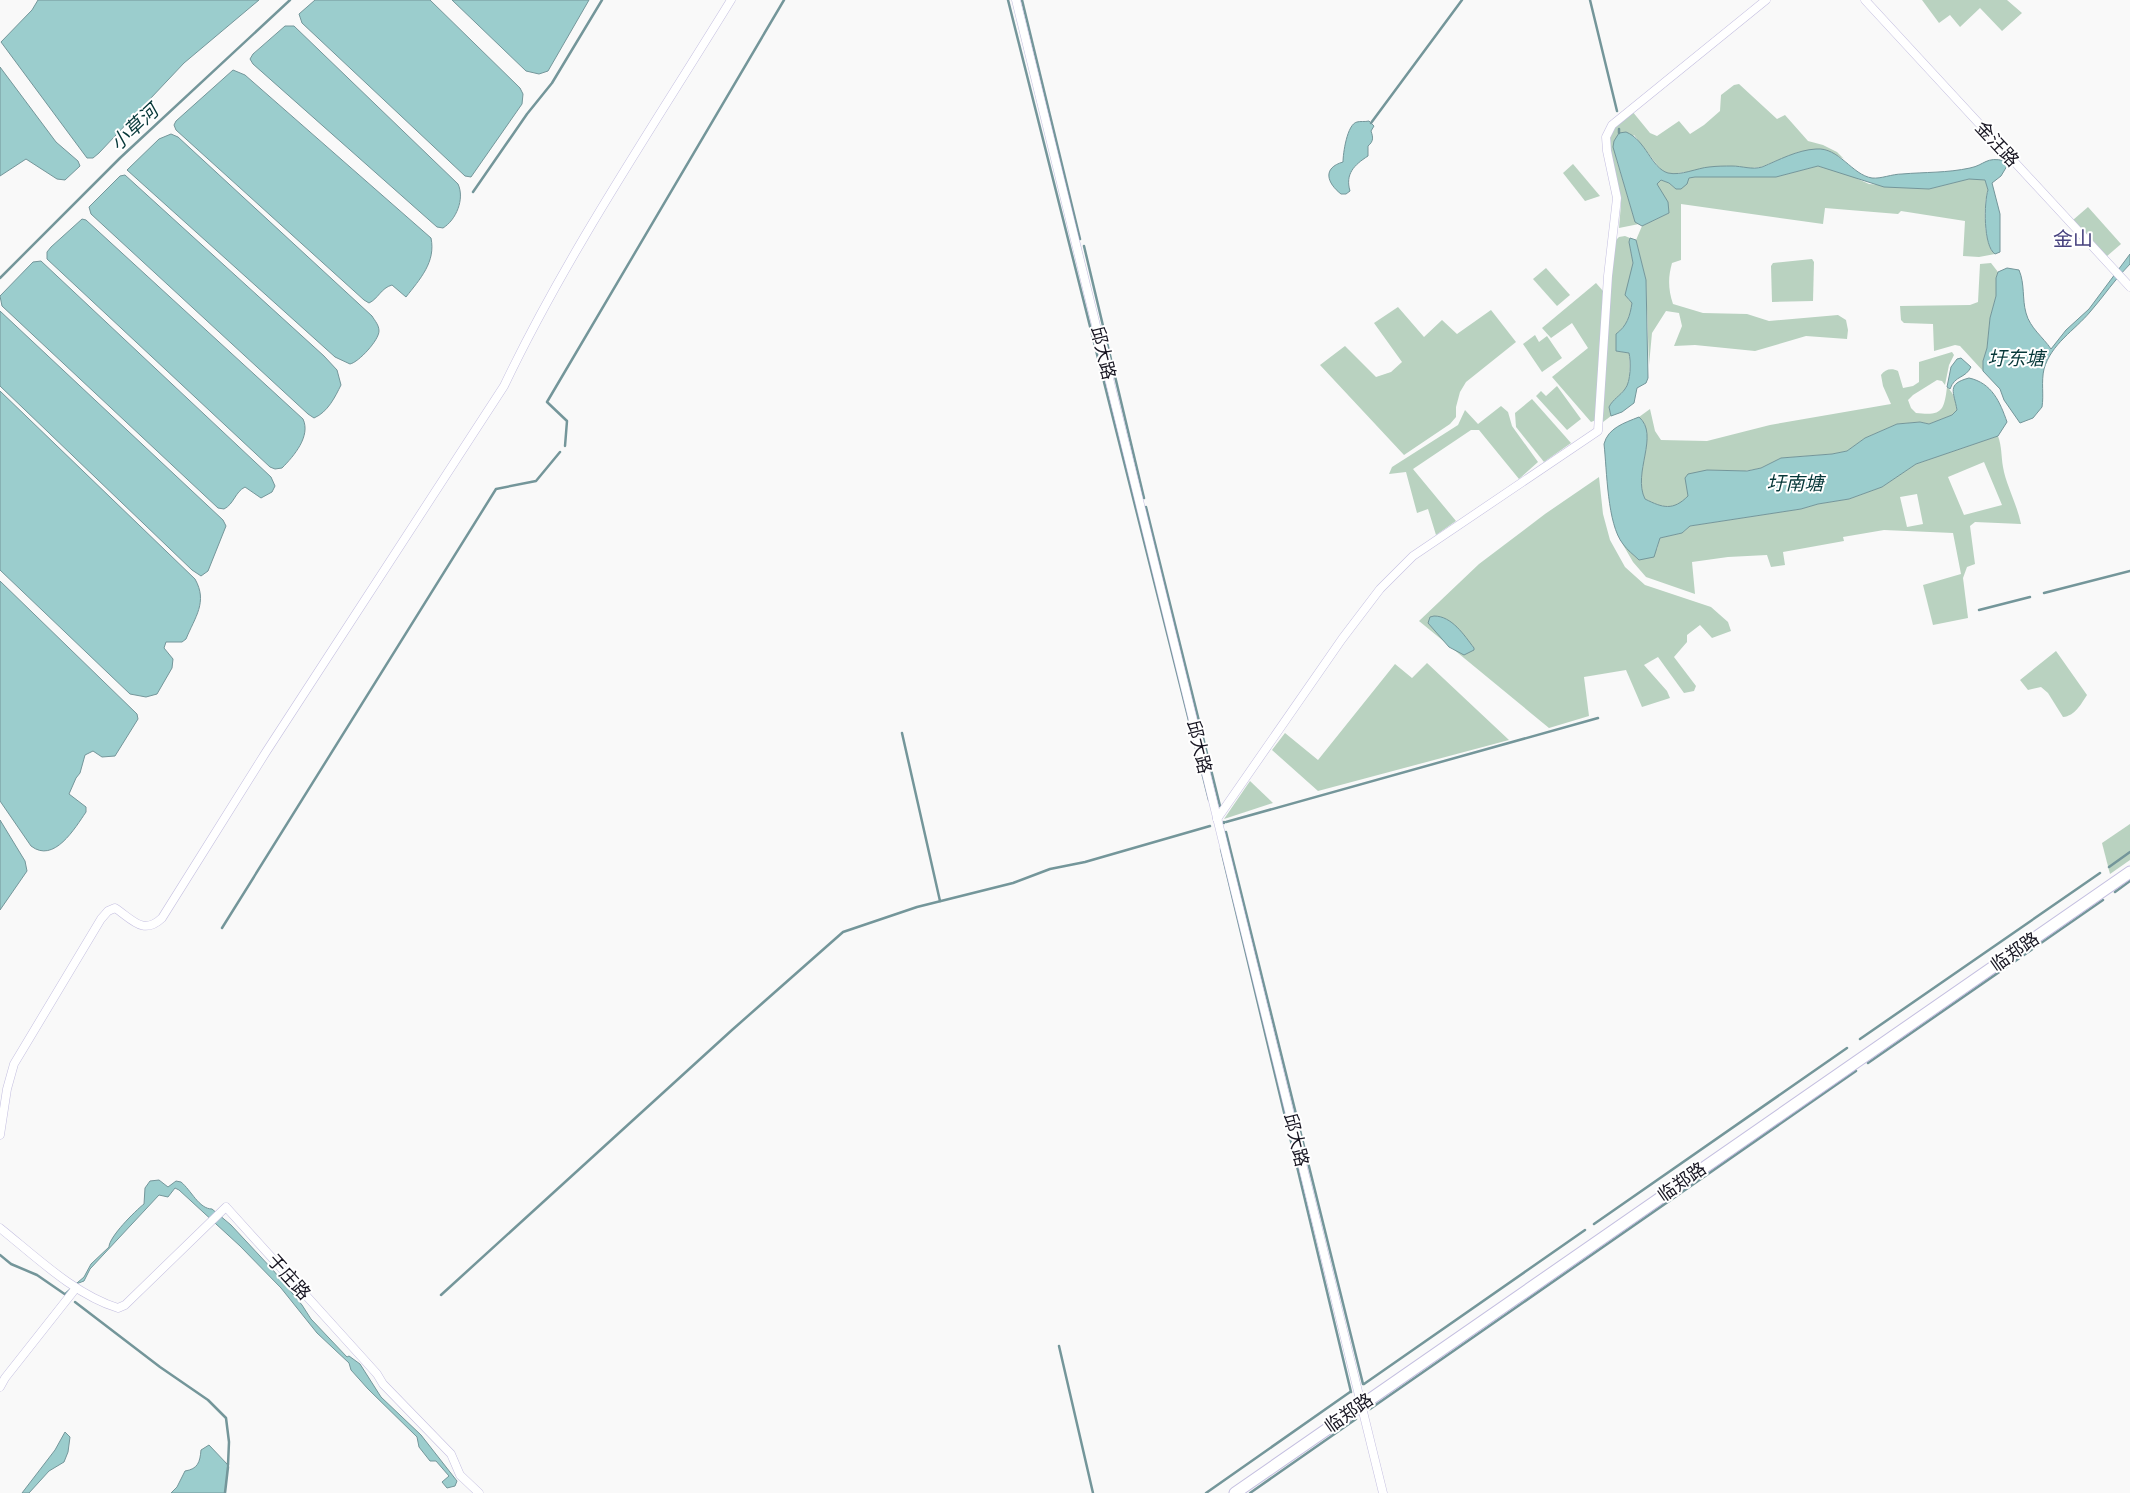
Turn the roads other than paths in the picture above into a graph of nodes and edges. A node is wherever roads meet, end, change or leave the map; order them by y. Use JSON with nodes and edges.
{"nodes":[{"id":1,"x":732,"y":0,"type":"edge"},
{"id":2,"x":1016,"y":0,"type":"edge"},
{"id":3,"x":1766,"y":0,"type":"edge"},
{"id":4,"x":1865,"y":0,"type":"edge"},
{"id":5,"x":2130,"y":287,"type":"edge"},
{"id":6,"x":1217,"y":818,"type":"junction"},
{"id":7,"x":2130,"y":872,"type":"edge"},
{"id":8,"x":0,"y":1136,"type":"edge"},
{"id":9,"x":0,"y":1228,"type":"edge"},
{"id":10,"x":76,"y":1288,"type":"junction"},
{"id":11,"x":0,"y":1387,"type":"edge"},
{"id":12,"x":1361,"y":1404,"type":"junction"},
{"id":13,"x":479,"y":1493,"type":"edge"},
{"id":14,"x":1234,"y":1493,"type":"edge"},
{"id":15,"x":1383,"y":1493,"type":"edge"}],
"edges":[{"from":1,"to":8,"type":"street"},
{"from":2,"to":6,"type":"street","name":"邱大路"},
{"from":3,"to":6,"type":"street"},
{"from":4,"to":5,"type":"street","name":"金汪路"},
{"from":6,"to":12,"type":"street","name":"邱大路"},
{"from":7,"to":12,"type":"main road","name":"临郑路"},
{"from":9,"to":10,"type":"street"},
{"from":10,"to":11,"type":"street"},
{"from":10,"to":13,"type":"street","name":"于庄路"},
{"from":12,"to":14,"type":"main road","name":"临郑路"},
{"from":12,"to":15,"type":"street","name":"邱大路"}]}
